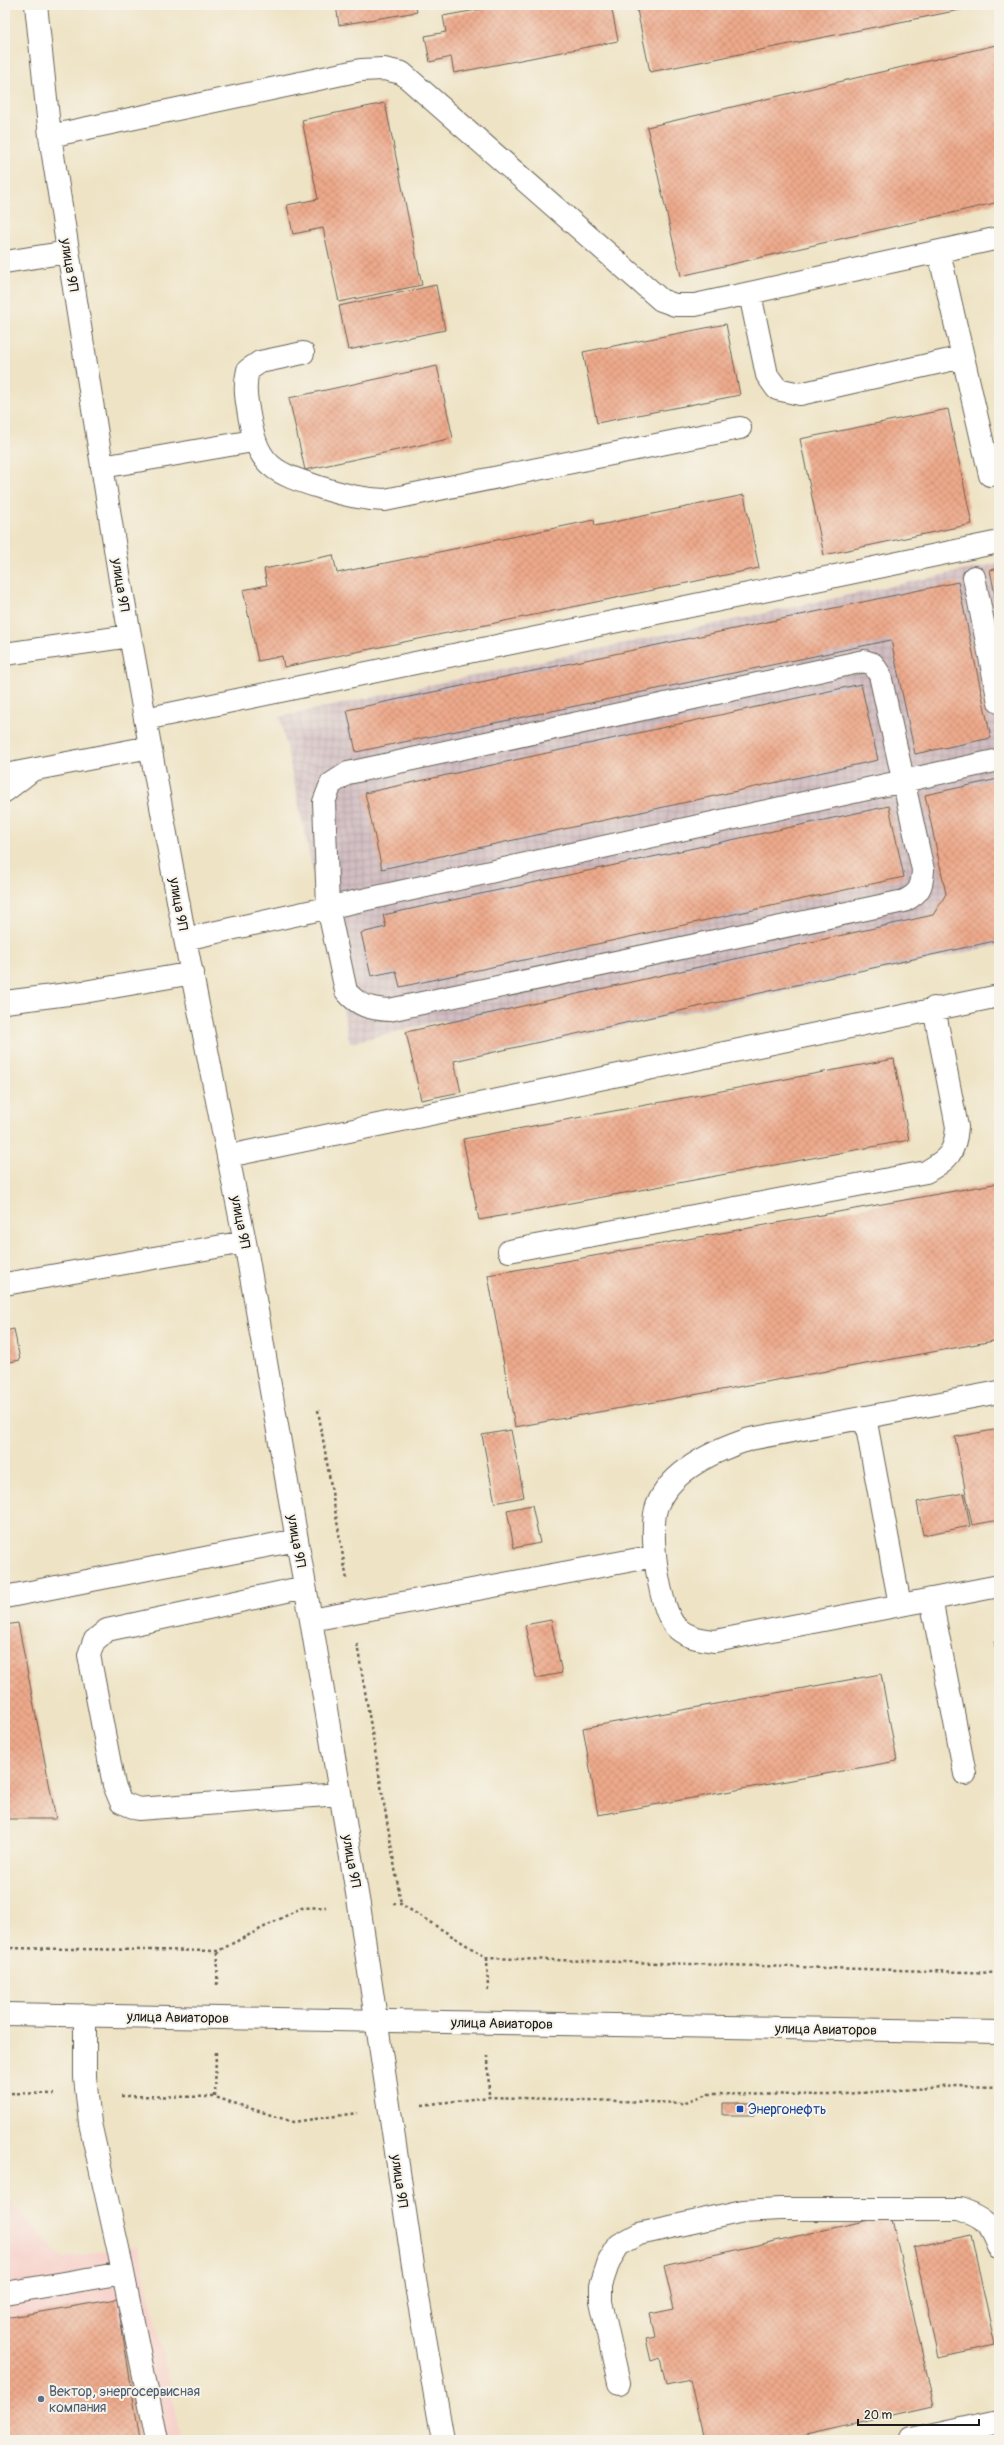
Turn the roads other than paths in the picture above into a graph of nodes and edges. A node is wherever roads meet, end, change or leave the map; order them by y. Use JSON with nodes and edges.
{"nodes":[{"id":1,"x":36,"y":5,"type":"edge"},
{"id":2,"x":50,"y":136,"type":"junction"},
{"id":3,"x":999,"y":238,"type":"edge"},
{"id":4,"x":68,"y":252,"type":"junction"},
{"id":5,"x":939,"y":252,"type":"junction"},
{"id":6,"x":5,"y":262,"type":"edge"},
{"id":7,"x":750,"y":294,"type":"junction"},
{"id":8,"x":303,"y":353,"type":"dead end"},
{"id":9,"x":963,"y":358,"type":"junction"},
{"id":10,"x":740,"y":428,"type":"dead end"},
{"id":11,"x":253,"y":441,"type":"junction"},
{"id":12,"x":102,"y":467,"type":"junction"},
{"id":13,"x":990,"y":475,"type":"dead end"},
{"id":14,"x":999,"y":542,"type":"edge"},
{"id":15,"x":974,"y":577,"type":"dead end"},
{"id":16,"x":130,"y":636,"type":"junction"},
{"id":17,"x":5,"y":654,"type":"edge"},
{"id":18,"x":999,"y":702,"type":"edge"},
{"id":19,"x":144,"y":719,"type":"junction"},
{"id":20,"x":150,"y":747,"type":"junction"},
{"id":21,"x":999,"y":760,"type":"edge"},
{"id":22,"x":34,"y":769,"type":"junction"},
{"id":23,"x":5,"y":774,"type":"edge"},
{"id":24,"x":904,"y":781,"type":"junction"},
{"id":25,"x":5,"y":791,"type":"edge"},
{"id":26,"x":328,"y":907,"type":"junction"},
{"id":27,"x":185,"y":939,"type":"junction"},
{"id":28,"x":193,"y":973,"type":"junction"},
{"id":29,"x":999,"y":996,"type":"edge"},
{"id":30,"x":5,"y":1002,"type":"edge"},
{"id":31,"x":934,"y":1008,"type":"junction"},
{"id":32,"x":228,"y":1156,"type":"junction"},
{"id":33,"x":245,"y":1242,"type":"junction"},
{"id":34,"x":509,"y":1251,"type":"dead end"},
{"id":35,"x":5,"y":1284,"type":"edge"},
{"id":36,"x":999,"y":1392,"type":"edge"},
{"id":37,"x":865,"y":1417,"type":"junction"},
{"id":38,"x":297,"y":1540,"type":"junction"},
{"id":39,"x":655,"y":1556,"type":"junction"},
{"id":40,"x":999,"y":1586,"type":"edge"},
{"id":41,"x":305,"y":1587,"type":"junction"},
{"id":42,"x":5,"y":1597,"type":"edge"},
{"id":43,"x":932,"y":1599,"type":"junction"},
{"id":44,"x":900,"y":1605,"type":"junction"},
{"id":45,"x":311,"y":1620,"type":"junction"},
{"id":46,"x":965,"y":1774,"type":"dead end"},
{"id":47,"x":340,"y":1794,"type":"junction"},
{"id":48,"x":5,"y":2014,"type":"edge"},
{"id":49,"x":85,"y":2015,"type":"junction"},
{"id":50,"x":377,"y":2021,"type":"junction"},
{"id":51,"x":999,"y":2032,"type":"edge"},
{"id":52,"x":999,"y":2247,"type":"edge"},
{"id":53,"x":123,"y":2273,"type":"junction"},
{"id":54,"x":5,"y":2293,"type":"edge"},
{"id":55,"x":619,"y":2383,"type":"dead end"},
{"id":56,"x":999,"y":2421,"type":"edge"},
{"id":57,"x":157,"y":2440,"type":"edge"},
{"id":58,"x":443,"y":2440,"type":"edge"},
{"id":59,"x":912,"y":2440,"type":"edge"}],
"edges":[{"from":1,"to":2,"type":"street","name":"улица 9П"},
{"from":2,"to":4,"type":"street","name":"улица 9П"},
{"from":2,"to":7,"type":"street"},
{"from":3,"to":5,"type":"street"},
{"from":4,"to":6,"type":"street"},
{"from":4,"to":12,"type":"street","name":"улица 9П"},
{"from":5,"to":7,"type":"street"},
{"from":5,"to":9,"type":"street"},
{"from":7,"to":9,"type":"street"},
{"from":8,"to":11,"type":"street"},
{"from":9,"to":13,"type":"street"},
{"from":10,"to":11,"type":"street"},
{"from":11,"to":12,"type":"street"},
{"from":12,"to":16,"type":"street","name":"улица 9П"},
{"from":14,"to":19,"type":"street"},
{"from":15,"to":18,"type":"street"},
{"from":16,"to":17,"type":"street"},
{"from":16,"to":19,"type":"street","name":"улица 9П"},
{"from":19,"to":20,"type":"street","name":"улица 9П"},
{"from":20,"to":22,"type":"street"},
{"from":20,"to":27,"type":"street","name":"улица 9П"},
{"from":21,"to":24,"type":"street"},
{"from":22,"to":23,"type":"street"},
{"from":22,"to":25,"type":"street"},
{"from":24,"to":26,"type":"street"},
{"from":24,"to":26,"type":"street"},
{"from":24,"to":26,"type":"street"},
{"from":26,"to":27,"type":"street"},
{"from":27,"to":28,"type":"street","name":"улица 9П"},
{"from":28,"to":30,"type":"street"},
{"from":28,"to":32,"type":"street","name":"улица 9П"},
{"from":29,"to":31,"type":"street"},
{"from":31,"to":32,"type":"street"},
{"from":31,"to":34,"type":"street"},
{"from":32,"to":33,"type":"street","name":"улица 9П"},
{"from":33,"to":35,"type":"street"},
{"from":33,"to":38,"type":"street","name":"улица 9П"},
{"from":36,"to":37,"type":"street"},
{"from":37,"to":39,"type":"street"},
{"from":37,"to":44,"type":"street"},
{"from":38,"to":41,"type":"street","name":"улица 9П"},
{"from":38,"to":42,"type":"street"},
{"from":39,"to":44,"type":"street"},
{"from":39,"to":45,"type":"street"},
{"from":40,"to":43,"type":"street"},
{"from":41,"to":45,"type":"street","name":"улица 9П"},
{"from":41,"to":47,"type":"street"},
{"from":43,"to":44,"type":"street"},
{"from":43,"to":46,"type":"street"},
{"from":45,"to":47,"type":"street","name":"улица 9П"},
{"from":47,"to":50,"type":"street","name":"улица 9П"},
{"from":48,"to":49,"type":"street","name":"улица Авиаторов"},
{"from":49,"to":50,"type":"street","name":"улица Авиаторов"},
{"from":49,"to":53,"type":"street"},
{"from":50,"to":51,"type":"street","name":"улица Авиаторов"},
{"from":50,"to":58,"type":"street","name":"улица 9П"},
{"from":52,"to":55,"type":"street"},
{"from":53,"to":54,"type":"street"},
{"from":53,"to":57,"type":"street"},
{"from":56,"to":59,"type":"street"}]}
